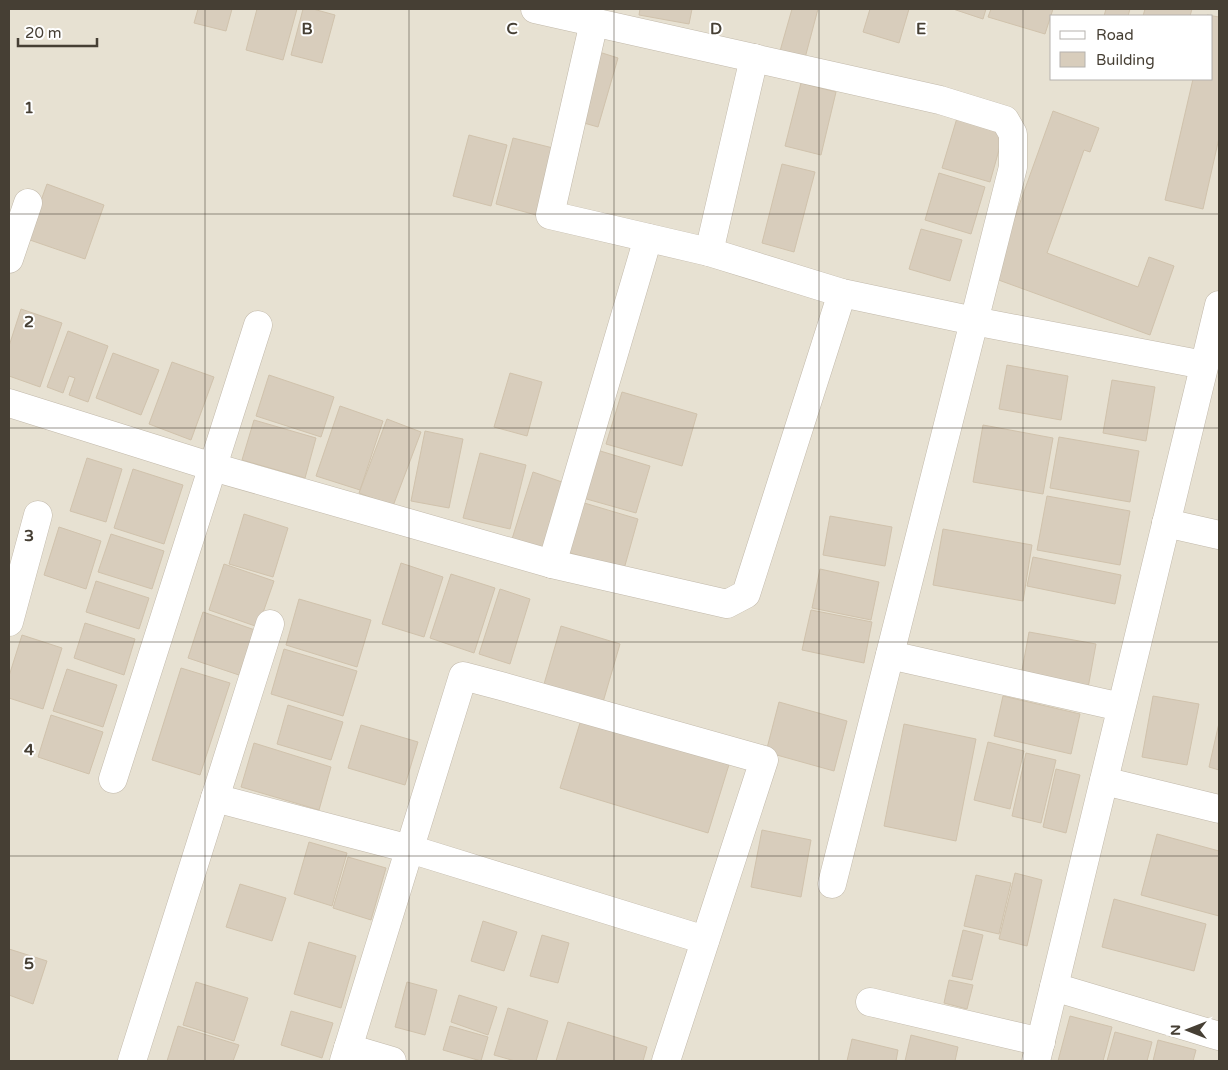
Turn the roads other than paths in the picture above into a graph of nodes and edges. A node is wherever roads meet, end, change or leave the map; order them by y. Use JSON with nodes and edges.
{"nodes":[{"id":1,"x":535,"y":9,"type":"edge"},
{"id":2,"x":594,"y":22,"type":"junction"},
{"id":3,"x":754,"y":58,"type":"junction"},
{"id":4,"x":28,"y":203,"type":"dead end"},
{"id":5,"x":648,"y":238,"type":"junction"},
{"id":6,"x":709,"y":252,"type":"junction"},
{"id":7,"x":9,"y":259,"type":"edge"},
{"id":8,"x":842,"y":293,"type":"junction"},
{"id":9,"x":1219,"y":305,"type":"edge"},
{"id":10,"x":974,"y":321,"type":"junction"},
{"id":11,"x":258,"y":325,"type":"dead end"},
{"id":12,"x":1204,"y":365,"type":"junction"},
{"id":13,"x":9,"y":403,"type":"edge"},
{"id":14,"x":213,"y":467,"type":"junction"},
{"id":15,"x":38,"y":515,"type":"dead end"},
{"id":16,"x":1166,"y":523,"type":"junction"},
{"id":17,"x":1219,"y":535,"type":"edge"},
{"id":18,"x":552,"y":564,"type":"junction"},
{"id":19,"x":9,"y":622,"type":"edge"},
{"id":20,"x":270,"y":624,"type":"dead end"},
{"id":21,"x":890,"y":655,"type":"junction"},
{"id":22,"x":1121,"y":707,"type":"junction"},
{"id":23,"x":113,"y":779,"type":"dead end"},
{"id":24,"x":1104,"y":781,"type":"junction"},
{"id":25,"x":215,"y":798,"type":"junction"},
{"id":26,"x":1219,"y":809,"type":"edge"},
{"id":27,"x":410,"y":849,"type":"junction"},
{"id":28,"x":832,"y":884,"type":"dead end"},
{"id":29,"x":705,"y":940,"type":"junction"},
{"id":30,"x":1054,"y":987,"type":"junction"},
{"id":31,"x":870,"y":1002,"type":"dead end"},
{"id":32,"x":1219,"y":1036,"type":"edge"},
{"id":33,"x":1039,"y":1052,"type":"edge"},
{"id":34,"x":346,"y":1055,"type":"edge"},
{"id":35,"x":132,"y":1061,"type":"edge"},
{"id":36,"x":392,"y":1061,"type":"edge"},
{"id":37,"x":666,"y":1061,"type":"edge"}],
"edges":[{"from":1,"to":2,"type":"street"},
{"from":2,"to":3,"type":"street"},
{"from":2,"to":5,"type":"street"},
{"from":3,"to":6,"type":"street"},
{"from":3,"to":10,"type":"street"},
{"from":4,"to":7,"type":"street"},
{"from":5,"to":6,"type":"street"},
{"from":5,"to":18,"type":"street"},
{"from":6,"to":8,"type":"street"},
{"from":8,"to":10,"type":"street"},
{"from":8,"to":18,"type":"street"},
{"from":9,"to":12,"type":"street"},
{"from":10,"to":12,"type":"street"},
{"from":10,"to":21,"type":"street"},
{"from":11,"to":14,"type":"street"},
{"from":12,"to":16,"type":"street"},
{"from":13,"to":14,"type":"street"},
{"from":14,"to":18,"type":"street"},
{"from":14,"to":23,"type":"street"},
{"from":15,"to":19,"type":"street"},
{"from":16,"to":17,"type":"street"},
{"from":16,"to":22,"type":"street"},
{"from":20,"to":25,"type":"street"},
{"from":21,"to":22,"type":"street"},
{"from":21,"to":28,"type":"street"},
{"from":22,"to":24,"type":"street"},
{"from":24,"to":26,"type":"street"},
{"from":24,"to":30,"type":"street"},
{"from":25,"to":27,"type":"street"},
{"from":25,"to":35,"type":"street"},
{"from":27,"to":29,"type":"street"},
{"from":27,"to":29,"type":"street"},
{"from":27,"to":34,"type":"street"},
{"from":29,"to":37,"type":"street"},
{"from":30,"to":32,"type":"street"},
{"from":30,"to":33,"type":"street"},
{"from":31,"to":33,"type":"street"},
{"from":34,"to":36,"type":"street"}]}
